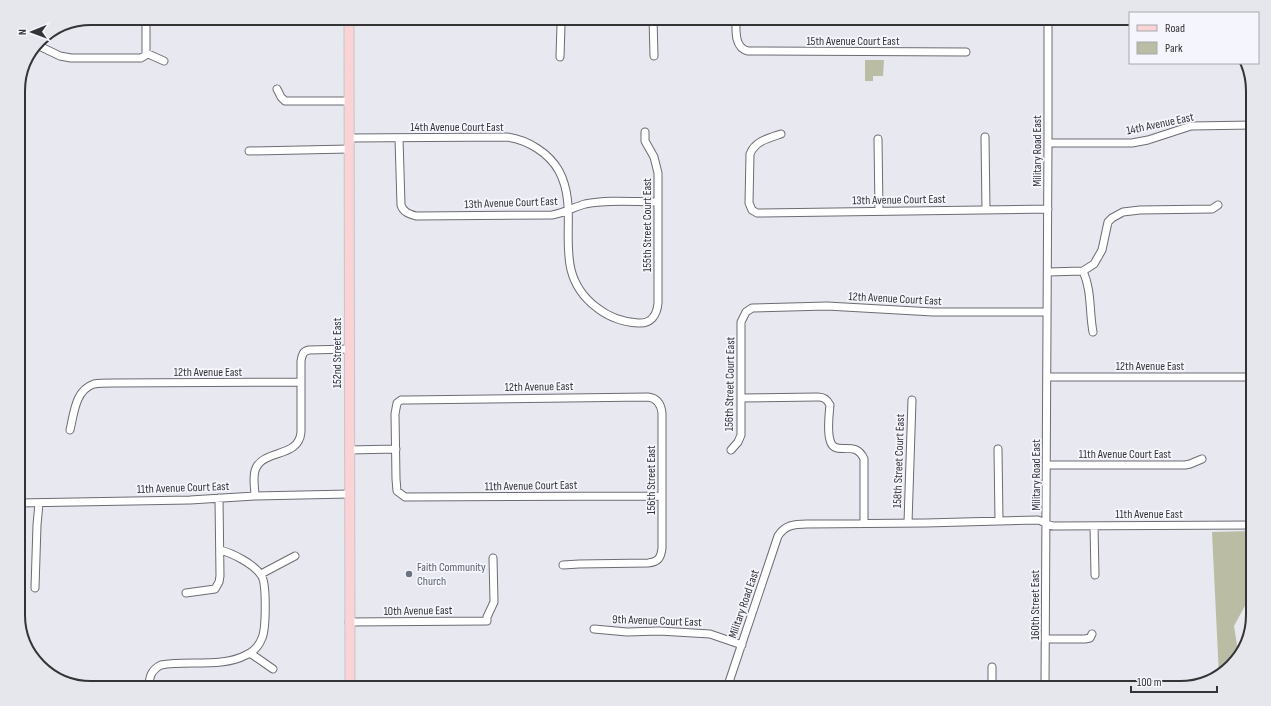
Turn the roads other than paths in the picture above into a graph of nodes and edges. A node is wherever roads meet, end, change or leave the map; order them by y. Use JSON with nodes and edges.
{"nodes":[{"id":1,"x":146,"y":25,"type":"edge"},
{"id":2,"x":349,"y":25,"type":"edge"},
{"id":3,"x":561,"y":25,"type":"edge"},
{"id":4,"x":653,"y":25,"type":"edge"},
{"id":5,"x":736,"y":25,"type":"edge"},
{"id":6,"x":1048,"y":25,"type":"edge"},
{"id":7,"x":52,"y":52,"type":"edge"},
{"id":8,"x":966,"y":52,"type":"dead end"},
{"id":9,"x":146,"y":53,"type":"junction"},
{"id":10,"x":654,"y":56,"type":"dead end"},
{"id":11,"x":560,"y":57,"type":"dead end"},
{"id":12,"x":164,"y":61,"type":"dead end"},
{"id":13,"x":277,"y":88,"type":"dead end"},
{"id":14,"x":349,"y":101,"type":"junction"},
{"id":15,"x":1246,"y":125,"type":"edge"},
{"id":16,"x":645,"y":132,"type":"dead end"},
{"id":17,"x":781,"y":134,"type":"dead end"},
{"id":18,"x":985,"y":137,"type":"dead end"},
{"id":19,"x":350,"y":138,"type":"junction"},
{"id":20,"x":399,"y":138,"type":"junction"},
{"id":21,"x":878,"y":139,"type":"dead end"},
{"id":22,"x":1048,"y":143,"type":"junction"},
{"id":23,"x":349,"y":149,"type":"junction"},
{"id":24,"x":249,"y":151,"type":"dead end"},
{"id":25,"x":658,"y":202,"type":"junction"},
{"id":26,"x":1218,"y":205,"type":"dead end"},
{"id":27,"x":1048,"y":209,"type":"junction"},
{"id":28,"x":986,"y":210,"type":"junction"},
{"id":29,"x":567,"y":211,"type":"junction"},
{"id":30,"x":879,"y":211,"type":"junction"},
{"id":31,"x":1083,"y":271,"type":"junction"},
{"id":32,"x":1048,"y":272,"type":"junction"},
{"id":33,"x":1047,"y":312,"type":"junction"},
{"id":34,"x":744,"y":315,"type":"joint"},
{"id":35,"x":652,"y":319,"type":"joint"},
{"id":36,"x":1093,"y":332,"type":"dead end"},
{"id":37,"x":349,"y":349,"type":"junction"},
{"id":38,"x":1246,"y":377,"type":"edge"},
{"id":39,"x":1047,"y":378,"type":"junction"},
{"id":40,"x":300,"y":382,"type":"junction"},
{"id":41,"x":741,"y":398,"type":"junction"},
{"id":42,"x":656,"y":400,"type":"joint"},
{"id":43,"x":912,"y":400,"type":"dead end"},
{"id":44,"x":70,"y":430,"type":"dead end"},
{"id":45,"x":396,"y":449,"type":"junction"},
{"id":46,"x":998,"y":449,"type":"dead end"},
{"id":47,"x":349,"y":450,"type":"junction"},
{"id":48,"x":731,"y":450,"type":"dead end"},
{"id":49,"x":1202,"y":459,"type":"dead end"},
{"id":50,"x":1047,"y":465,"type":"junction"},
{"id":51,"x":349,"y":494,"type":"junction"},
{"id":52,"x":255,"y":496,"type":"junction"},
{"id":53,"x":662,"y":496,"type":"junction"},
{"id":54,"x":219,"y":498,"type":"junction"},
{"id":55,"x":25,"y":503,"type":"edge"},
{"id":56,"x":40,"y":503,"type":"junction"},
{"id":57,"x":999,"y":522,"type":"junction"},
{"id":58,"x":1046,"y":522,"type":"junction"},
{"id":59,"x":864,"y":523,"type":"junction"},
{"id":60,"x":908,"y":523,"type":"junction"},
{"id":61,"x":1246,"y":525,"type":"edge"},
{"id":62,"x":1094,"y":526,"type":"junction"},
{"id":63,"x":220,"y":550,"type":"junction"},
{"id":64,"x":295,"y":556,"type":"dead end"},
{"id":65,"x":493,"y":558,"type":"dead end"},
{"id":66,"x":562,"y":565,"type":"dead end"},
{"id":67,"x":261,"y":574,"type":"junction"},
{"id":68,"x":1095,"y":575,"type":"dead end"},
{"id":69,"x":35,"y":588,"type":"dead end"},
{"id":70,"x":186,"y":593,"type":"dead end"},
{"id":71,"x":349,"y":622,"type":"junction"},
{"id":72,"x":594,"y":629,"type":"dead end"},
{"id":73,"x":1092,"y":634,"type":"dead end"},
{"id":74,"x":1046,"y":640,"type":"junction"},
{"id":75,"x":742,"y":645,"type":"junction"},
{"id":76,"x":250,"y":653,"type":"junction"},
{"id":77,"x":992,"y":668,"type":"dead end"},
{"id":78,"x":273,"y":669,"type":"dead end"},
{"id":79,"x":150,"y":681,"type":"edge"},
{"id":80,"x":350,"y":681,"type":"edge"},
{"id":81,"x":729,"y":681,"type":"edge"},
{"id":82,"x":992,"y":681,"type":"edge"},
{"id":83,"x":1045,"y":681,"type":"edge"}],
"edges":[{"from":1,"to":9,"type":"street"},
{"from":2,"to":14,"type":"main road","name":"152nd Street East"},
{"from":3,"to":11,"type":"street"},
{"from":4,"to":10,"type":"street"},
{"from":5,"to":8,"type":"street","name":"15th Avenue Court East"},
{"from":6,"to":22,"type":"street","name":"Military Road East"},
{"from":7,"to":9,"type":"street"},
{"from":9,"to":12,"type":"street"},
{"from":13,"to":14,"type":"street"},
{"from":14,"to":19,"type":"main road","name":"152nd Street East"},
{"from":15,"to":22,"type":"street","name":"14th Avenue East"},
{"from":16,"to":25,"type":"street","name":"155th Street Court East"},
{"from":17,"to":30,"type":"street","name":"13th Avenue Court East"},
{"from":18,"to":28,"type":"street"},
{"from":19,"to":20,"type":"street","name":"14th Avenue Court East"},
{"from":19,"to":23,"type":"main road","name":"152nd Street East"},
{"from":20,"to":29,"type":"street","name":"14th Avenue Court East"},
{"from":20,"to":29,"type":"street","name":"13th Avenue Court East"},
{"from":21,"to":30,"type":"street"},
{"from":22,"to":27,"type":"street","name":"Military Road East"},
{"from":23,"to":24,"type":"street"},
{"from":23,"to":37,"type":"main road","name":"152nd Street East"},
{"from":25,"to":29,"type":"street","name":"13th Avenue Court East"},
{"from":25,"to":35,"type":"street","name":"155th Street Court East"},
{"from":26,"to":31,"type":"street"},
{"from":27,"to":28,"type":"street","name":"13th Avenue Court East"},
{"from":27,"to":32,"type":"street","name":"Military Road East"},
{"from":28,"to":30,"type":"street","name":"13th Avenue Court East"},
{"from":29,"to":35,"type":"street","name":"14th Avenue Court East"},
{"from":31,"to":32,"type":"street"},
{"from":31,"to":36,"type":"street"},
{"from":32,"to":33,"type":"street","name":"Military Road East"},
{"from":33,"to":34,"type":"street","name":"12th Avenue Court East"},
{"from":33,"to":39,"type":"street","name":"Military Road East"},
{"from":34,"to":41,"type":"street","name":"156th Street Court East"},
{"from":37,"to":40,"type":"street"},
{"from":37,"to":47,"type":"main road","name":"152nd Street East"},
{"from":38,"to":39,"type":"street","name":"12th Avenue East"},
{"from":39,"to":50,"type":"street","name":"Military Road East"},
{"from":40,"to":44,"type":"street","name":"12th Avenue East"},
{"from":40,"to":52,"type":"street"},
{"from":41,"to":48,"type":"street","name":"156th Street Court East"},
{"from":41,"to":59,"type":"street"},
{"from":42,"to":45,"type":"street","name":"12th Avenue East"},
{"from":42,"to":53,"type":"street","name":"156th Street East"},
{"from":43,"to":60,"type":"street","name":"158th Street Court East"},
{"from":45,"to":47,"type":"street"},
{"from":45,"to":53,"type":"street","name":"11th Avenue Court East"},
{"from":46,"to":57,"type":"street"},
{"from":47,"to":51,"type":"main road","name":"152nd Street East"},
{"from":49,"to":50,"type":"street","name":"11th Avenue Court East"},
{"from":50,"to":58,"type":"street","name":"Military Road East"},
{"from":51,"to":52,"type":"street","name":"11th Avenue Court East"},
{"from":51,"to":71,"type":"main road","name":"152nd Street East"},
{"from":52,"to":54,"type":"street","name":"11th Avenue Court East"},
{"from":53,"to":66,"type":"street","name":"156th Street East"},
{"from":54,"to":56,"type":"street","name":"11th Avenue Court East"},
{"from":54,"to":63,"type":"street"},
{"from":55,"to":56,"type":"street","name":"11th Avenue Court East"},
{"from":56,"to":69,"type":"street"},
{"from":57,"to":58,"type":"street","name":"Military Road East"},
{"from":57,"to":60,"type":"street","name":"Military Road East"},
{"from":58,"to":62,"type":"street","name":"11th Avenue East"},
{"from":58,"to":74,"type":"street","name":"160th Street East"},
{"from":59,"to":60,"type":"street","name":"Military Road East"},
{"from":59,"to":75,"type":"street","name":"Military Road East"},
{"from":61,"to":62,"type":"street","name":"11th Avenue East"},
{"from":62,"to":68,"type":"street"},
{"from":63,"to":67,"type":"street"},
{"from":63,"to":70,"type":"street"},
{"from":64,"to":67,"type":"street"},
{"from":65,"to":71,"type":"street","name":"10th Avenue East"},
{"from":67,"to":76,"type":"street"},
{"from":71,"to":80,"type":"main road","name":"152nd Street East"},
{"from":72,"to":75,"type":"street","name":"9th Avenue Court East"},
{"from":73,"to":74,"type":"street"},
{"from":74,"to":83,"type":"street","name":"160th Street East"},
{"from":75,"to":81,"type":"street","name":"Military Road East"},
{"from":76,"to":78,"type":"street"},
{"from":76,"to":79,"type":"street"},
{"from":77,"to":82,"type":"street"}]}
